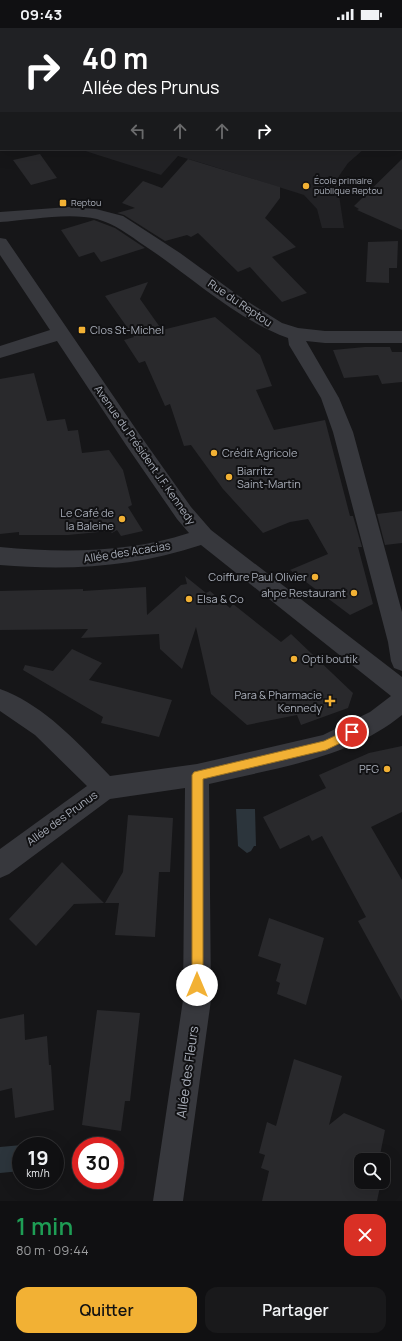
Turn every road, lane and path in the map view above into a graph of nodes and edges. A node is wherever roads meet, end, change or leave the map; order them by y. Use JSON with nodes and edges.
{"nodes":[{"id":1,"x":0,"y":217,"type":"edge"},
{"id":2,"x":0,"y":243,"type":"edge"},
{"id":3,"x":62,"y":333,"type":"junction"},
{"id":4,"x":400,"y":333,"type":"edge"},
{"id":5,"x":296,"y":334,"type":"junction"},
{"id":6,"x":0,"y":352,"type":"edge"},
{"id":7,"x":204,"y":536,"type":"junction"},
{"id":8,"x":0,"y":556,"type":"edge"},
{"id":9,"x":402,"y":661,"type":"edge"},
{"id":10,"x":402,"y":692,"type":"edge"},
{"id":11,"x":0,"y":699,"type":"edge"},
{"id":12,"x":402,"y":701,"type":"edge"},
{"id":13,"x":198,"y":775,"type":"junction"},
{"id":14,"x":105,"y":788,"type":"junction"},
{"id":15,"x":0,"y":865,"type":"edge"},
{"id":16,"x":168,"y":1201,"type":"edge"}],
"edges":[{"from":1,"to":5,"type":"street","name":"Rue du Reptou"},
{"from":2,"to":3,"type":"street","name":"Avenue du Président J.F. Kennedy"},
{"from":3,"to":6,"type":"street"},
{"from":3,"to":7,"type":"street","name":"Avenue du Président J.F. Kennedy"},
{"from":4,"to":5,"type":"street","name":"Rue du Reptou"},
{"from":5,"to":9,"type":"street"},
{"from":7,"to":8,"type":"street","name":"Allée des Acacias"},
{"from":7,"to":10,"type":"street","name":"Avenue du Président J.F. Kennedy"},
{"from":11,"to":14,"type":"street"},
{"from":12,"to":13,"type":"street","name":"Allée des Prunus"},
{"from":13,"to":14,"type":"street","name":"Allée des Prunus"},
{"from":13,"to":16,"type":"street","name":"Allée des Fleurs"},
{"from":14,"to":15,"type":"street","name":"Allée des Prunus"}]}
